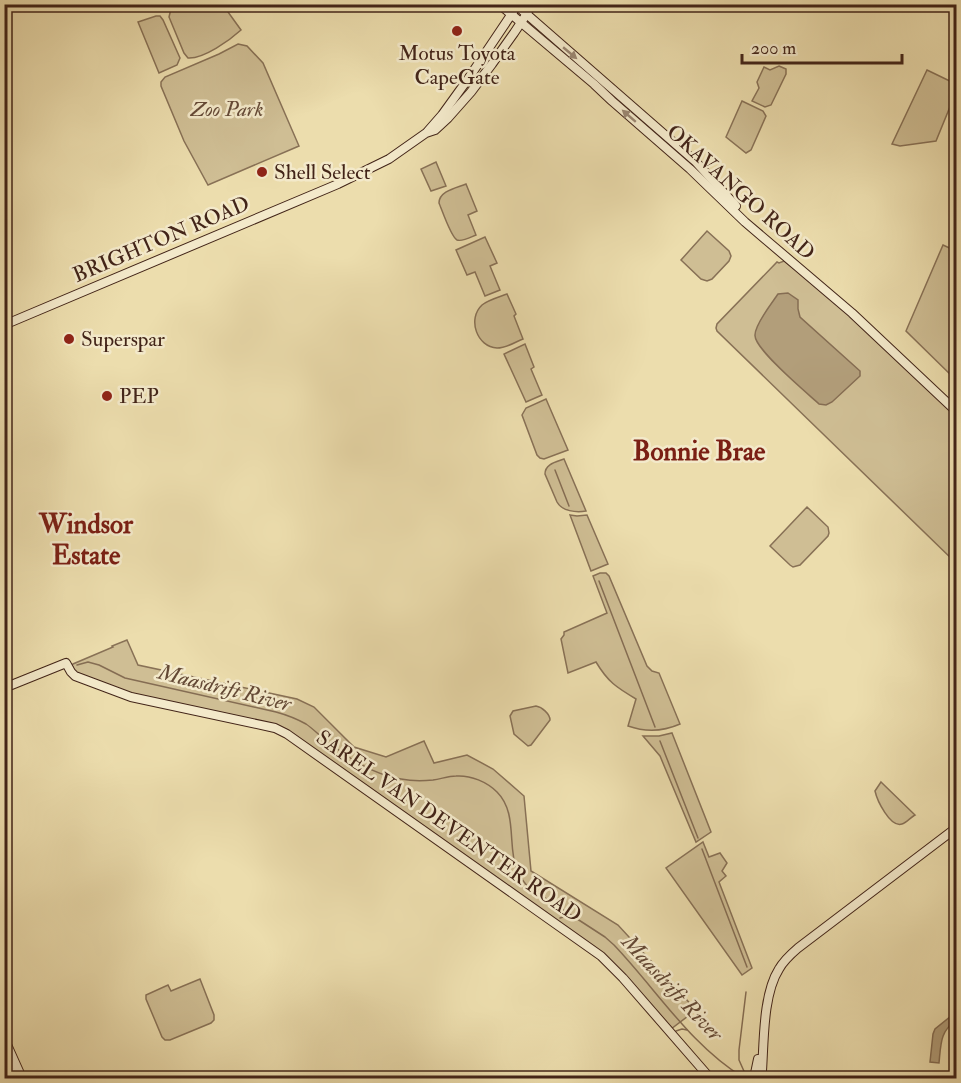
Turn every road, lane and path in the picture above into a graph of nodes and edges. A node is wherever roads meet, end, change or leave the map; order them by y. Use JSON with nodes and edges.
{"nodes":[{"id":1,"x":499,"y":4,"type":"edge"},
{"id":2,"x":531,"y":4,"type":"edge"},
{"id":3,"x":517,"y":5,"type":"edge"},
{"id":4,"x":511,"y":15,"type":"junction"},
{"id":5,"x":526,"y":15,"type":"junction"},
{"id":6,"x":520,"y":23,"type":"junction"},
{"id":7,"x":426,"y":134,"type":"junction"},
{"id":8,"x":4,"y":325,"type":"edge"},
{"id":9,"x":957,"y":409,"type":"edge"},
{"id":10,"x":4,"y":688,"type":"edge"},
{"id":11,"x":957,"y":828,"type":"edge"},
{"id":12,"x":4,"y":1038,"type":"edge"},
{"id":13,"x":4,"y":1057,"type":"edge"},
{"id":14,"x":14,"y":1078,"type":"edge"},
{"id":15,"x":22,"y":1078,"type":"edge"},
{"id":16,"x":708,"y":1078,"type":"edge"},
{"id":17,"x":756,"y":1078,"type":"edge"}],
"edges":[{"from":1,"to":4,"type":"main road","name":"OKAVANGO ROAD"},
{"from":2,"to":5,"type":"main road","name":"BRIGHTON ROAD"},
{"from":3,"to":4,"type":"main road","name":"BRIGHTON ROAD"},
{"from":3,"to":5,"type":"main road","name":"OKAVANGO ROAD"},
{"from":4,"to":6,"type":"main road","name":"OKAVANGO ROAD"},
{"from":4,"to":7,"type":"main road","name":"BRIGHTON ROAD"},
{"from":5,"to":6,"type":"main road","name":"BRIGHTON ROAD"},
{"from":5,"to":9,"type":"main road","name":"OKAVANGO ROAD","one_way":true},
{"from":6,"to":7,"type":"main road","name":"BRIGHTON ROAD"},
{"from":9,"to":6,"type":"main road","name":"OKAVANGO ROAD","one_way":true},
{"from":7,"to":8,"type":"main road","name":"BRIGHTON ROAD"},
{"from":10,"to":16,"type":"main road","name":"SAREL VAN DEVENTER ROAD"},
{"from":11,"to":17,"type":"main road"},
{"from":12,"to":15,"type":"main road"},
{"from":13,"to":14,"type":"main road"}]}
